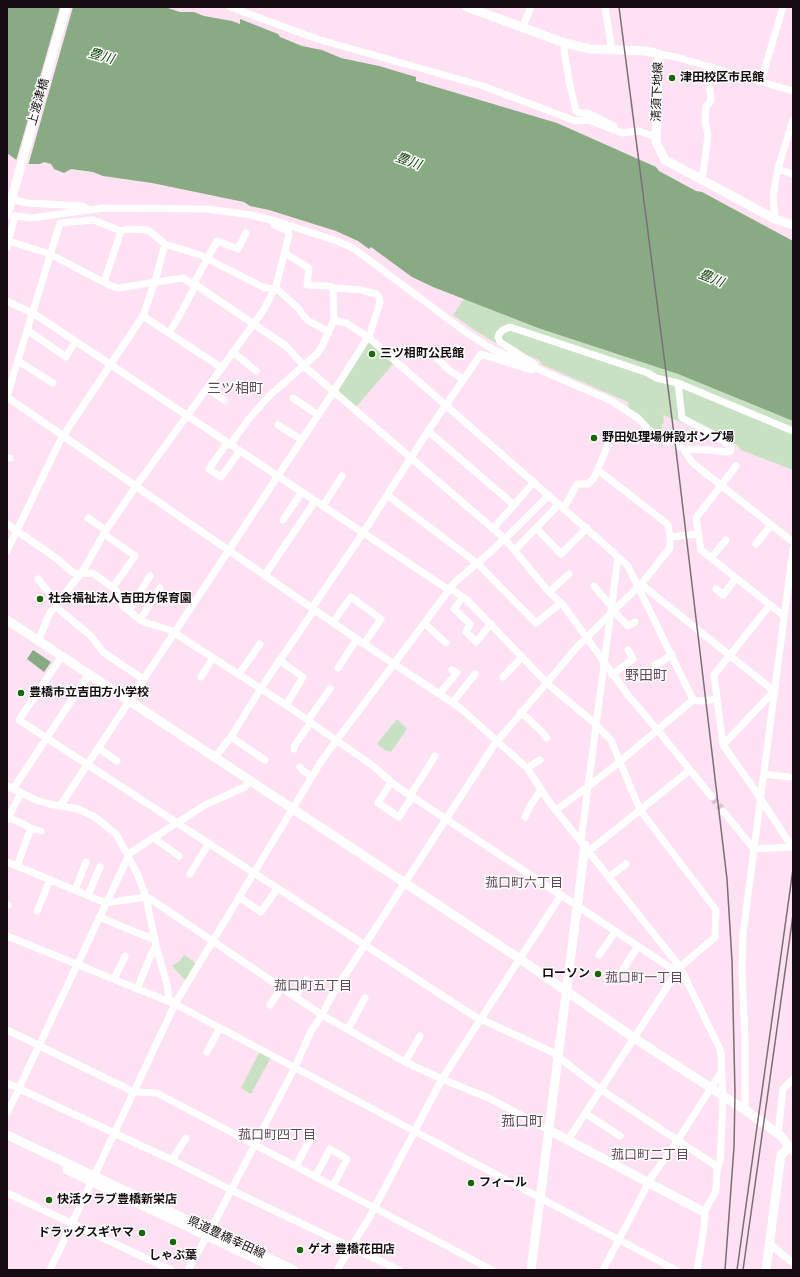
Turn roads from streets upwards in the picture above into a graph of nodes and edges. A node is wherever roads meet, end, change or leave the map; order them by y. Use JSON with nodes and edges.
{"nodes":[{"id":1,"x":66,"y":7,"type":"edge"},
{"id":2,"x":230,"y":7,"type":"edge"},
{"id":3,"x":467,"y":7,"type":"edge"},
{"id":4,"x":531,"y":7,"type":"edge"},
{"id":5,"x":605,"y":7,"type":"edge"},
{"id":6,"x":783,"y":7,"type":"edge"},
{"id":7,"x":522,"y":28,"type":"junction"},
{"id":8,"x":565,"y":43,"type":"junction"},
{"id":9,"x":612,"y":50,"type":"junction"},
{"id":10,"x":659,"y":54,"type":"junction"},
{"id":11,"x":708,"y":66,"type":"junction"},
{"id":12,"x":760,"y":81,"type":"junction"},
{"id":13,"x":793,"y":91,"type":"edge"},
{"id":14,"x":793,"y":120,"type":"edge"},
{"id":15,"x":622,"y":133,"type":"junction"},
{"id":16,"x":656,"y":137,"type":"junction"},
{"id":17,"x":778,"y":169,"type":"junction"},
{"id":18,"x":793,"y":174,"type":"edge"},
{"id":19,"x":702,"y":180,"type":"junction"},
{"id":20,"x":10,"y":198,"type":"edge"},
{"id":21,"x":89,"y":210,"type":"junction"},
{"id":22,"x":7,"y":215,"type":"edge"},
{"id":23,"x":251,"y":215,"type":"junction"},
{"id":24,"x":775,"y":219,"type":"junction"},
{"id":25,"x":793,"y":225,"type":"edge"},
{"id":26,"x":121,"y":231,"type":"junction"},
{"id":27,"x":246,"y":232,"type":"dead end"},
{"id":28,"x":8,"y":244,"type":"edge"},
{"id":29,"x":165,"y":244,"type":"junction"},
{"id":30,"x":50,"y":254,"type":"junction"},
{"id":31,"x":284,"y":255,"type":"junction"},
{"id":32,"x":208,"y":258,"type":"junction"},
{"id":33,"x":104,"y":282,"type":"junction"},
{"id":34,"x":155,"y":283,"type":"junction"},
{"id":35,"x":194,"y":284,"type":"junction"},
{"id":36,"x":333,"y":288,"type":"junction"},
{"id":37,"x":274,"y":290,"type":"junction"},
{"id":38,"x":7,"y":301,"type":"edge"},
{"id":39,"x":32,"y":313,"type":"junction"},
{"id":40,"x":143,"y":316,"type":"junction"},
{"id":41,"x":334,"y":320,"type":"junction"},
{"id":42,"x":253,"y":324,"type":"junction"},
{"id":43,"x":27,"y":330,"type":"junction"},
{"id":44,"x":329,"y":332,"type":"junction"},
{"id":45,"x":169,"y":333,"type":"junction"},
{"id":46,"x":368,"y":337,"type":"junction"},
{"id":47,"x":75,"y":342,"type":"junction"},
{"id":48,"x":233,"y":352,"type":"junction"},
{"id":49,"x":435,"y":356,"type":"dead end"},
{"id":50,"x":18,"y":361,"type":"junction"},
{"id":51,"x":110,"y":365,"type":"junction"},
{"id":52,"x":304,"y":366,"type":"junction"},
{"id":53,"x":222,"y":368,"type":"junction"},
{"id":54,"x":537,"y":368,"type":"junction"},
{"id":55,"x":256,"y":371,"type":"dead end"},
{"id":56,"x":463,"y":379,"type":"junction"},
{"id":57,"x":53,"y":383,"type":"dead end"},
{"id":58,"x":678,"y":383,"type":"junction"},
{"id":59,"x":207,"y":388,"type":"junction"},
{"id":60,"x":333,"y":391,"type":"junction"},
{"id":61,"x":7,"y":396,"type":"edge"},
{"id":62,"x":293,"y":398,"type":"dead end"},
{"id":63,"x":224,"y":400,"type":"dead end"},
{"id":64,"x":446,"y":405,"type":"junction"},
{"id":65,"x":318,"y":415,"type":"junction"},
{"id":66,"x":187,"y":416,"type":"junction"},
{"id":67,"x":278,"y":424,"type":"dead end"},
{"id":68,"x":428,"y":431,"type":"junction"},
{"id":69,"x":793,"y":431,"type":"edge"},
{"id":70,"x":613,"y":433,"type":"dead end"},
{"id":71,"x":63,"y":436,"type":"junction"},
{"id":72,"x":302,"y":440,"type":"junction"},
{"id":73,"x":668,"y":442,"type":"dead end"},
{"id":74,"x":229,"y":444,"type":"junction"},
{"id":75,"x":240,"y":451,"type":"junction"},
{"id":76,"x":412,"y":458,"type":"junction"},
{"id":77,"x":736,"y":466,"type":"dead end"},
{"id":78,"x":598,"y":470,"type":"junction"},
{"id":79,"x":278,"y":476,"type":"junction"},
{"id":80,"x":342,"y":476,"type":"dead end"},
{"id":81,"x":534,"y":482,"type":"junction"},
{"id":82,"x":720,"y":485,"type":"junction"},
{"id":83,"x":137,"y":486,"type":"junction"},
{"id":84,"x":302,"y":492,"type":"junction"},
{"id":85,"x":387,"y":495,"type":"junction"},
{"id":86,"x":549,"y":495,"type":"junction"},
{"id":87,"x":315,"y":501,"type":"junction"},
{"id":88,"x":514,"y":505,"type":"junction"},
{"id":89,"x":323,"y":506,"type":"junction"},
{"id":90,"x":562,"y":506,"type":"junction"},
{"id":91,"x":88,"y":518,"type":"dead end"},
{"id":92,"x":284,"y":520,"type":"dead end"},
{"id":93,"x":7,"y":524,"type":"edge"},
{"id":94,"x":771,"y":525,"type":"junction"},
{"id":95,"x":536,"y":528,"type":"junction"},
{"id":96,"x":588,"y":528,"type":"junction"},
{"id":97,"x":493,"y":529,"type":"junction"},
{"id":98,"x":17,"y":531,"type":"junction"},
{"id":99,"x":105,"y":532,"type":"junction"},
{"id":100,"x":363,"y":533,"type":"junction"},
{"id":101,"x":698,"y":534,"type":"junction"},
{"id":102,"x":670,"y":537,"type":"junction"},
{"id":103,"x":504,"y":539,"type":"junction"},
{"id":104,"x":726,"y":540,"type":"dead end"},
{"id":105,"x":793,"y":542,"type":"edge"},
{"id":106,"x":756,"y":544,"type":"dead end"},
{"id":107,"x":793,"y":548,"type":"edge"},
{"id":108,"x":229,"y":550,"type":"junction"},
{"id":109,"x":515,"y":550,"type":"junction"},
{"id":110,"x":7,"y":551,"type":"edge"},
{"id":111,"x":618,"y":557,"type":"junction"},
{"id":112,"x":711,"y":558,"type":"junction"},
{"id":113,"x":478,"y":564,"type":"junction"},
{"id":114,"x":81,"y":573,"type":"junction"},
{"id":115,"x":569,"y":574,"type":"dead end"},
{"id":116,"x":265,"y":575,"type":"junction"},
{"id":117,"x":150,"y":576,"type":"dead end"},
{"id":118,"x":736,"y":578,"type":"junction"},
{"id":119,"x":38,"y":579,"type":"dead end"},
{"id":120,"x":640,"y":585,"type":"junction"},
{"id":121,"x":594,"y":586,"type":"dead end"},
{"id":122,"x":112,"y":587,"type":"junction"},
{"id":123,"x":160,"y":588,"type":"dead end"},
{"id":124,"x":449,"y":589,"type":"junction"},
{"id":125,"x":716,"y":590,"type":"dead end"},
{"id":126,"x":549,"y":592,"type":"junction"},
{"id":127,"x":463,"y":597,"type":"junction"},
{"id":128,"x":57,"y":603,"type":"junction"},
{"id":129,"x":561,"y":603,"type":"junction"},
{"id":130,"x":770,"y":606,"type":"junction"},
{"id":131,"x":312,"y":608,"type":"junction"},
{"id":132,"x":612,"y":610,"type":"junction"},
{"id":133,"x":129,"y":611,"type":"junction"},
{"id":134,"x":784,"y":616,"type":"junction"},
{"id":135,"x":7,"y":620,"type":"edge"},
{"id":136,"x":140,"y":620,"type":"junction"},
{"id":137,"x":333,"y":622,"type":"junction"},
{"id":138,"x":635,"y":622,"type":"dead end"},
{"id":139,"x":424,"y":623,"type":"junction"},
{"id":140,"x":491,"y":624,"type":"junction"},
{"id":141,"x":174,"y":633,"type":"junction"},
{"id":142,"x":586,"y":638,"type":"junction"},
{"id":143,"x":357,"y":639,"type":"junction"},
{"id":144,"x":38,"y":640,"type":"junction"},
{"id":145,"x":446,"y":643,"type":"dead end"},
{"id":146,"x":260,"y":644,"type":"dead end"},
{"id":147,"x":364,"y":644,"type":"junction"},
{"id":148,"x":628,"y":650,"type":"dead end"},
{"id":149,"x":672,"y":654,"type":"junction"},
{"id":150,"x":62,"y":656,"type":"junction"},
{"id":151,"x":730,"y":656,"type":"junction"},
{"id":152,"x":522,"y":657,"type":"junction"},
{"id":153,"x":213,"y":658,"type":"junction"},
{"id":154,"x":279,"y":660,"type":"junction"},
{"id":155,"x":604,"y":663,"type":"junction"},
{"id":156,"x":393,"y":664,"type":"junction"},
{"id":157,"x":655,"y":665,"type":"dead end"},
{"id":158,"x":338,"y":668,"type":"dead end"},
{"id":159,"x":452,"y":670,"type":"dead end"},
{"id":160,"x":89,"y":674,"type":"junction"},
{"id":161,"x":239,"y":674,"type":"junction"},
{"id":162,"x":475,"y":674,"type":"dead end"},
{"id":163,"x":612,"y":675,"type":"junction"},
{"id":164,"x":200,"y":677,"type":"dead end"},
{"id":165,"x":503,"y":677,"type":"dead end"},
{"id":166,"x":143,"y":679,"type":"junction"},
{"id":167,"x":547,"y":682,"type":"junction"},
{"id":168,"x":260,"y":688,"type":"junction"},
{"id":169,"x":330,"y":689,"type":"dead end"},
{"id":170,"x":774,"y":691,"type":"junction"},
{"id":171,"x":440,"y":694,"type":"junction"},
{"id":172,"x":717,"y":699,"type":"junction"},
{"id":173,"x":693,"y":700,"type":"junction"},
{"id":174,"x":129,"y":701,"type":"junction"},
{"id":175,"x":453,"y":702,"type":"junction"},
{"id":176,"x":286,"y":704,"type":"junction"},
{"id":177,"x":521,"y":712,"type":"junction"},
{"id":178,"x":310,"y":721,"type":"junction"},
{"id":179,"x":596,"y":724,"type":"junction"},
{"id":180,"x":658,"y":731,"type":"junction"},
{"id":181,"x":230,"y":737,"type":"junction"},
{"id":182,"x":46,"y":738,"type":"junction"},
{"id":183,"x":547,"y":738,"type":"dead end"},
{"id":184,"x":338,"y":740,"type":"junction"},
{"id":185,"x":497,"y":740,"type":"junction"},
{"id":186,"x":723,"y":745,"type":"junction"},
{"id":187,"x":98,"y":748,"type":"junction"},
{"id":188,"x":294,"y":749,"type":"dead end"},
{"id":189,"x":435,"y":756,"type":"dead end"},
{"id":190,"x":215,"y":757,"type":"junction"},
{"id":191,"x":265,"y":760,"type":"dead end"},
{"id":192,"x":540,"y":760,"type":"dead end"},
{"id":193,"x":117,"y":761,"type":"dead end"},
{"id":194,"x":620,"y":761,"type":"junction"},
{"id":195,"x":87,"y":764,"type":"junction"},
{"id":196,"x":300,"y":767,"type":"dead end"},
{"id":197,"x":527,"y":768,"type":"junction"},
{"id":198,"x":690,"y":770,"type":"junction"},
{"id":199,"x":764,"y":774,"type":"junction"},
{"id":200,"x":312,"y":776,"type":"junction"},
{"id":201,"x":789,"y":777,"type":"dead end"},
{"id":202,"x":250,"y":780,"type":"junction"},
{"id":203,"x":391,"y":782,"type":"junction"},
{"id":204,"x":588,"y":786,"type":"junction"},
{"id":205,"x":10,"y":788,"type":"edge"},
{"id":206,"x":542,"y":790,"type":"junction"},
{"id":207,"x":21,"y":793,"type":"junction"},
{"id":208,"x":411,"y":796,"type":"junction"},
{"id":209,"x":712,"y":797,"type":"tunnel mouth"},
{"id":210,"x":760,"y":798,"type":"junction"},
{"id":211,"x":60,"y":806,"type":"junction"},
{"id":212,"x":292,"y":809,"type":"junction"},
{"id":213,"x":556,"y":810,"type":"junction"},
{"id":214,"x":640,"y":810,"type":"junction"},
{"id":215,"x":723,"y":811,"type":"tunnel mouth"},
{"id":216,"x":525,"y":817,"type":"dead end"},
{"id":217,"x":8,"y":819,"type":"edge"},
{"id":218,"x":447,"y":820,"type":"junction"},
{"id":219,"x":177,"y":823,"type":"junction"},
{"id":220,"x":31,"y":828,"type":"junction"},
{"id":221,"x":41,"y":831,"type":"dead end"},
{"id":222,"x":154,"y":838,"type":"junction"},
{"id":223,"x":209,"y":843,"type":"junction"},
{"id":224,"x":585,"y":846,"type":"junction"},
{"id":225,"x":792,"y":847,"type":"edge"},
{"id":226,"x":754,"y":849,"type":"junction"},
{"id":227,"x":129,"y":856,"type":"junction"},
{"id":228,"x":179,"y":856,"type":"dead end"},
{"id":229,"x":7,"y":862,"type":"edge"},
{"id":230,"x":86,"y":862,"type":"dead end"},
{"id":231,"x":626,"y":864,"type":"dead end"},
{"id":232,"x":16,"y":866,"type":"junction"},
{"id":233,"x":100,"y":867,"type":"dead end"},
{"id":234,"x":254,"y":873,"type":"junction"},
{"id":235,"x":190,"y":874,"type":"dead end"},
{"id":236,"x":610,"y":877,"type":"junction"},
{"id":237,"x":50,"y":880,"type":"junction"},
{"id":238,"x":405,"y":883,"type":"junction"},
{"id":239,"x":277,"y":889,"type":"junction"},
{"id":240,"x":75,"y":890,"type":"junction"},
{"id":241,"x":88,"y":895,"type":"junction"},
{"id":242,"x":561,"y":895,"type":"junction"},
{"id":243,"x":146,"y":897,"type":"junction"},
{"id":244,"x":239,"y":897,"type":"junction"},
{"id":245,"x":106,"y":903,"type":"junction"},
{"id":246,"x":577,"y":905,"type":"junction"},
{"id":247,"x":37,"y":911,"type":"dead end"},
{"id":248,"x":99,"y":917,"type":"junction"},
{"id":249,"x":616,"y":931,"type":"junction"},
{"id":250,"x":7,"y":936,"type":"edge"},
{"id":251,"x":212,"y":940,"type":"junction"},
{"id":252,"x":156,"y":943,"type":"junction"},
{"id":253,"x":365,"y":945,"type":"junction"},
{"id":254,"x":638,"y":946,"type":"junction"},
{"id":255,"x":599,"y":955,"type":"dead end"},
{"id":256,"x":125,"y":956,"type":"dead end"},
{"id":257,"x":520,"y":959,"type":"junction"},
{"id":258,"x":78,"y":964,"type":"junction"},
{"id":259,"x":679,"y":970,"type":"junction"},
{"id":260,"x":622,"y":971,"type":"dead end"},
{"id":261,"x":114,"y":980,"type":"junction"},
{"id":262,"x":306,"y":980,"type":"dead end"},
{"id":263,"x":282,"y":987,"type":"junction"},
{"id":264,"x":137,"y":989,"type":"junction"},
{"id":265,"x":566,"y":990,"type":"junction"},
{"id":266,"x":295,"y":997,"type":"junction"},
{"id":267,"x":365,"y":998,"type":"dead end"},
{"id":268,"x":175,"y":1004,"type":"junction"},
{"id":269,"x":270,"y":1005,"type":"dead end"},
{"id":270,"x":322,"y":1014,"type":"junction"},
{"id":271,"x":480,"y":1020,"type":"junction"},
{"id":272,"x":220,"y":1028,"type":"junction"},
{"id":273,"x":348,"y":1029,"type":"junction"},
{"id":274,"x":7,"y":1030,"type":"edge"},
{"id":275,"x":420,"y":1036,"type":"dead end"},
{"id":276,"x":634,"y":1038,"type":"junction"},
{"id":277,"x":39,"y":1045,"type":"junction"},
{"id":278,"x":207,"y":1052,"type":"dead end"},
{"id":279,"x":558,"y":1056,"type":"junction"},
{"id":280,"x":404,"y":1062,"type":"junction"},
{"id":281,"x":295,"y":1067,"type":"junction"},
{"id":282,"x":721,"y":1072,"type":"junction"},
{"id":283,"x":793,"y":1078,"type":"edge"},
{"id":284,"x":442,"y":1079,"type":"junction"},
{"id":285,"x":7,"y":1083,"type":"edge"},
{"id":286,"x":711,"y":1088,"type":"junction"},
{"id":287,"x":600,"y":1089,"type":"junction"},
{"id":288,"x":18,"y":1090,"type":"junction"},
{"id":289,"x":134,"y":1092,"type":"junction"},
{"id":290,"x":722,"y":1096,"type":"junction"},
{"id":291,"x":745,"y":1110,"type":"junction"},
{"id":292,"x":7,"y":1113,"type":"edge"},
{"id":293,"x":585,"y":1114,"type":"junction"},
{"id":294,"x":549,"y":1130,"type":"junction"},
{"id":295,"x":414,"y":1131,"type":"junction"},
{"id":296,"x":113,"y":1133,"type":"junction"},
{"id":297,"x":778,"y":1133,"type":"junction"},
{"id":298,"x":7,"y":1135,"type":"edge"},
{"id":299,"x":312,"y":1136,"type":"dead end"},
{"id":300,"x":620,"y":1136,"type":"dead end"},
{"id":301,"x":186,"y":1138,"type":"dead end"},
{"id":302,"x":568,"y":1140,"type":"junction"},
{"id":303,"x":678,"y":1140,"type":"junction"},
{"id":304,"x":7,"y":1141,"type":"edge"},
{"id":305,"x":254,"y":1144,"type":"junction"},
{"id":306,"x":791,"y":1149,"type":"edge"},
{"id":307,"x":172,"y":1160,"type":"junction"},
{"id":308,"x":296,"y":1166,"type":"junction"},
{"id":309,"x":718,"y":1167,"type":"junction"},
{"id":310,"x":315,"y":1177,"type":"junction"},
{"id":311,"x":92,"y":1178,"type":"junction"},
{"id":312,"x":649,"y":1183,"type":"junction"},
{"id":313,"x":333,"y":1186,"type":"junction"},
{"id":314,"x":231,"y":1190,"type":"junction"},
{"id":315,"x":7,"y":1193,"type":"edge"},
{"id":316,"x":540,"y":1198,"type":"junction"},
{"id":317,"x":374,"y":1208,"type":"junction"},
{"id":318,"x":704,"y":1212,"type":"junction"},
{"id":319,"x":72,"y":1223,"type":"junction"},
{"id":320,"x":209,"y":1233,"type":"junction"},
{"id":321,"x":619,"y":1239,"type":"junction"},
{"id":322,"x":770,"y":1244,"type":"junction"},
{"id":323,"x":352,"y":1247,"type":"junction"},
{"id":324,"x":793,"y":1263,"type":"edge"},
{"id":325,"x":50,"y":1270,"type":"edge"},
{"id":326,"x":171,"y":1270,"type":"edge"},
{"id":327,"x":188,"y":1270,"type":"edge"},
{"id":328,"x":279,"y":1270,"type":"edge"},
{"id":329,"x":294,"y":1270,"type":"edge"},
{"id":330,"x":337,"y":1270,"type":"edge"},
{"id":331,"x":399,"y":1270,"type":"edge"},
{"id":332,"x":492,"y":1270,"type":"edge"},
{"id":333,"x":531,"y":1270,"type":"edge"},
{"id":334,"x":603,"y":1270,"type":"edge"},
{"id":335,"x":676,"y":1270,"type":"edge"},
{"id":336,"x":697,"y":1270,"type":"edge"},
{"id":337,"x":766,"y":1270,"type":"edge"}],
"edges":[{"from":1,"to":20,"type":"street","name":"上渡津橋"},
{"from":2,"to":15,"type":"street"},
{"from":3,"to":7,"type":"street","name":"清須下地線"},
{"from":4,"to":7,"type":"street"},
{"from":5,"to":9,"type":"street"},
{"from":6,"to":12,"type":"street"},
{"from":7,"to":8,"type":"street","name":"清須下地線"},
{"from":8,"to":9,"type":"street","name":"清須下地線"},
{"from":8,"to":15,"type":"street"},
{"from":9,"to":10,"type":"street","name":"清須下地線"},
{"from":10,"to":11,"type":"street"},
{"from":10,"to":16,"type":"street","name":"清須下地線"},
{"from":11,"to":12,"type":"street"},
{"from":11,"to":19,"type":"street"},
{"from":12,"to":13,"type":"street"},
{"from":14,"to":17,"type":"street"},
{"from":15,"to":16,"type":"street"},
{"from":16,"to":19,"type":"street","name":"清須下地線"},
{"from":17,"to":18,"type":"street"},
{"from":17,"to":24,"type":"street"},
{"from":19,"to":24,"type":"street","name":"清須下地線"},
{"from":20,"to":21,"type":"street"},
{"from":20,"to":22,"type":"street","name":"上渡津橋"},
{"from":21,"to":23,"type":"street"},
{"from":21,"to":28,"type":"street"},
{"from":23,"to":31,"type":"street"},
{"from":23,"to":54,"type":"street"},
{"from":24,"to":25,"type":"street","name":"清須下地線"},
{"from":26,"to":29,"type":"street"},
{"from":26,"to":30,"type":"street"},
{"from":26,"to":33,"type":"street"},
{"from":27,"to":32,"type":"street"},
{"from":28,"to":30,"type":"street"},
{"from":29,"to":32,"type":"street"},
{"from":29,"to":34,"type":"street"},
{"from":30,"to":33,"type":"street"},
{"from":30,"to":39,"type":"street"},
{"from":31,"to":36,"type":"street"},
{"from":31,"to":37,"type":"street"},
{"from":32,"to":35,"type":"street"},
{"from":32,"to":37,"type":"street"},
{"from":33,"to":34,"type":"street"},
{"from":34,"to":35,"type":"street"},
{"from":34,"to":40,"type":"street"},
{"from":35,"to":42,"type":"street"},
{"from":35,"to":45,"type":"street"},
{"from":36,"to":41,"type":"street"},
{"from":36,"to":46,"type":"street"},
{"from":37,"to":42,"type":"street"},
{"from":37,"to":44,"type":"street"},
{"from":38,"to":39,"type":"street"},
{"from":39,"to":43,"type":"street"},
{"from":39,"to":47,"type":"street"},
{"from":40,"to":45,"type":"street"},
{"from":40,"to":51,"type":"street"},
{"from":41,"to":44,"type":"street"},
{"from":41,"to":46,"type":"street"},
{"from":42,"to":48,"type":"street"},
{"from":42,"to":52,"type":"street"},
{"from":43,"to":47,"type":"street"},
{"from":43,"to":50,"type":"street"},
{"from":44,"to":52,"type":"street"},
{"from":45,"to":53,"type":"street"},
{"from":46,"to":60,"type":"street"},
{"from":46,"to":64,"type":"street"},
{"from":47,"to":51,"type":"street"},
{"from":48,"to":53,"type":"street"},
{"from":48,"to":55,"type":"street"},
{"from":49,"to":56,"type":"street"},
{"from":50,"to":57,"type":"street"},
{"from":50,"to":61,"type":"street"},
{"from":51,"to":66,"type":"street"},
{"from":51,"to":71,"type":"street"},
{"from":52,"to":60,"type":"street"},
{"from":52,"to":74,"type":"street"},
{"from":53,"to":59,"type":"street"},
{"from":54,"to":56,"type":"street"},
{"from":54,"to":58,"type":"street"},
{"from":54,"to":73,"type":"street"},
{"from":56,"to":64,"type":"street"},
{"from":58,"to":69,"type":"street"},
{"from":58,"to":82,"type":"street"},
{"from":59,"to":63,"type":"street"},
{"from":59,"to":66,"type":"street"},
{"from":60,"to":65,"type":"street"},
{"from":60,"to":76,"type":"street"},
{"from":61,"to":71,"type":"street"},
{"from":62,"to":65,"type":"street"},
{"from":64,"to":68,"type":"street"},
{"from":64,"to":81,"type":"street"},
{"from":65,"to":72,"type":"street"},
{"from":66,"to":74,"type":"street"},
{"from":66,"to":83,"type":"street"},
{"from":67,"to":72,"type":"street"},
{"from":68,"to":76,"type":"street"},
{"from":68,"to":88,"type":"street"},
{"from":70,"to":78,"type":"street"},
{"from":71,"to":83,"type":"street"},
{"from":71,"to":98,"type":"street"},
{"from":72,"to":79,"type":"street"},
{"from":74,"to":75,"type":"street"},
{"from":74,"to":75,"type":"street"},
{"from":75,"to":79,"type":"street"},
{"from":76,"to":85,"type":"street"},
{"from":76,"to":97,"type":"street"},
{"from":77,"to":82,"type":"street"},
{"from":78,"to":90,"type":"street"},
{"from":78,"to":102,"type":"street"},
{"from":79,"to":84,"type":"street"},
{"from":79,"to":108,"type":"street"},
{"from":80,"to":89,"type":"street"},
{"from":81,"to":86,"type":"street"},
{"from":81,"to":88,"type":"street"},
{"from":82,"to":94,"type":"street"},
{"from":82,"to":101,"type":"street"},
{"from":83,"to":99,"type":"street"},
{"from":83,"to":108,"type":"street"},
{"from":84,"to":87,"type":"street"},
{"from":84,"to":92,"type":"street"},
{"from":85,"to":100,"type":"street"},
{"from":85,"to":113,"type":"street"},
{"from":86,"to":90,"type":"street"},
{"from":86,"to":103,"type":"street"},
{"from":87,"to":89,"type":"street"},
{"from":87,"to":116,"type":"street"},
{"from":88,"to":97,"type":"street"},
{"from":89,"to":100,"type":"street"},
{"from":90,"to":95,"type":"street"},
{"from":90,"to":96,"type":"street"},
{"from":91,"to":99,"type":"street"},
{"from":93,"to":98,"type":"street"},
{"from":94,"to":105,"type":"street"},
{"from":94,"to":106,"type":"street"},
{"from":95,"to":96,"type":"street"},
{"from":95,"to":109,"type":"street"},
{"from":96,"to":111,"type":"street"},
{"from":97,"to":103,"type":"street"},
{"from":98,"to":110,"type":"street"},
{"from":98,"to":114,"type":"street"},
{"from":99,"to":114,"type":"street"},
{"from":99,"to":122,"type":"street"},
{"from":100,"to":124,"type":"street"},
{"from":100,"to":131,"type":"street"},
{"from":101,"to":102,"type":"street"},
{"from":101,"to":112,"type":"street"},
{"from":102,"to":120,"type":"street"},
{"from":103,"to":109,"type":"street"},
{"from":103,"to":113,"type":"street"},
{"from":104,"to":112,"type":"street"},
{"from":107,"to":134,"type":"street"},
{"from":108,"to":116,"type":"street"},
{"from":108,"to":141,"type":"street"},
{"from":109,"to":126,"type":"street"},
{"from":111,"to":120,"type":"street"},
{"from":111,"to":132,"type":"street"},
{"from":112,"to":118,"type":"street"},
{"from":113,"to":124,"type":"street"},
{"from":113,"to":129,"type":"street"},
{"from":114,"to":122,"type":"street"},
{"from":114,"to":128,"type":"street"},
{"from":115,"to":126,"type":"street"},
{"from":116,"to":131,"type":"street"},
{"from":117,"to":133,"type":"street"},
{"from":118,"to":125,"type":"street"},
{"from":118,"to":130,"type":"street"},
{"from":119,"to":128,"type":"street"},
{"from":120,"to":132,"type":"street"},
{"from":120,"to":149,"type":"street"},
{"from":120,"to":151,"type":"street"},
{"from":121,"to":132,"type":"street"},
{"from":122,"to":133,"type":"street"},
{"from":123,"to":136,"type":"street"},
{"from":124,"to":127,"type":"street"},
{"from":124,"to":139,"type":"street"},
{"from":126,"to":129,"type":"street"},
{"from":127,"to":140,"type":"street"},
{"from":127,"to":140,"type":"street"},
{"from":128,"to":144,"type":"street"},
{"from":128,"to":166,"type":"street"},
{"from":129,"to":142,"type":"street"},
{"from":130,"to":134,"type":"street"},
{"from":130,"to":151,"type":"street"},
{"from":131,"to":137,"type":"street"},
{"from":131,"to":154,"type":"street"},
{"from":132,"to":138,"type":"street"},
{"from":132,"to":142,"type":"street"},
{"from":132,"to":155,"type":"street"},
{"from":133,"to":136,"type":"street"},
{"from":134,"to":170,"type":"street"},
{"from":135,"to":144,"type":"street"},
{"from":136,"to":141,"type":"street"},
{"from":137,"to":143,"type":"street"},
{"from":137,"to":147,"type":"street"},
{"from":139,"to":145,"type":"street"},
{"from":139,"to":156,"type":"street"},
{"from":140,"to":152,"type":"street"},
{"from":141,"to":153,"type":"street"},
{"from":141,"to":166,"type":"street"},
{"from":142,"to":155,"type":"street"},
{"from":142,"to":167,"type":"street"},
{"from":143,"to":147,"type":"street"},
{"from":143,"to":158,"type":"street"},
{"from":144,"to":150,"type":"street"},
{"from":146,"to":161,"type":"street"},
{"from":147,"to":156,"type":"street"},
{"from":148,"to":163,"type":"street"},
{"from":149,"to":157,"type":"street"},
{"from":149,"to":173,"type":"street"},
{"from":150,"to":160,"type":"street"},
{"from":150,"to":182,"type":"street"},
{"from":151,"to":170,"type":"street"},
{"from":151,"to":172,"type":"street"},
{"from":152,"to":165,"type":"street"},
{"from":152,"to":167,"type":"street"},
{"from":153,"to":161,"type":"street"},
{"from":153,"to":164,"type":"street"},
{"from":154,"to":168,"type":"street"},
{"from":154,"to":176,"type":"street"},
{"from":155,"to":163,"type":"street"},
{"from":155,"to":179,"type":"street"},
{"from":156,"to":171,"type":"street"},
{"from":156,"to":184,"type":"street"},
{"from":159,"to":171,"type":"street"},
{"from":160,"to":174,"type":"street"},
{"from":160,"to":182,"type":"street"},
{"from":161,"to":168,"type":"street"},
{"from":162,"to":175,"type":"street"},
{"from":163,"to":180,"type":"street"},
{"from":166,"to":174,"type":"street"},
{"from":167,"to":177,"type":"street"},
{"from":167,"to":179,"type":"street"},
{"from":168,"to":176,"type":"street"},
{"from":168,"to":181,"type":"street"},
{"from":169,"to":178,"type":"street"},
{"from":170,"to":186,"type":"street"},
{"from":170,"to":199,"type":"street"},
{"from":171,"to":175,"type":"street"},
{"from":172,"to":173,"type":"street"},
{"from":172,"to":186,"type":"street"},
{"from":173,"to":180,"type":"street"},
{"from":174,"to":187,"type":"street"},
{"from":174,"to":190,"type":"street"},
{"from":175,"to":185,"type":"street"},
{"from":176,"to":178,"type":"street"},
{"from":177,"to":183,"type":"street"},
{"from":177,"to":185,"type":"street"},
{"from":178,"to":184,"type":"street"},
{"from":178,"to":188,"type":"street"},
{"from":179,"to":194,"type":"street"},
{"from":179,"to":204,"type":"street"},
{"from":180,"to":194,"type":"street"},
{"from":180,"to":198,"type":"street"},
{"from":181,"to":190,"type":"street"},
{"from":181,"to":191,"type":"street"},
{"from":182,"to":195,"type":"street"},
{"from":182,"to":205,"type":"street"},
{"from":184,"to":200,"type":"street"},
{"from":184,"to":203,"type":"street"},
{"from":185,"to":197,"type":"street"},
{"from":185,"to":218,"type":"street"},
{"from":186,"to":210,"type":"street"},
{"from":187,"to":193,"type":"street"},
{"from":187,"to":195,"type":"street"},
{"from":189,"to":208,"type":"street"},
{"from":190,"to":202,"type":"street"},
{"from":192,"to":197,"type":"street"},
{"from":194,"to":204,"type":"street"},
{"from":194,"to":214,"type":"street"},
{"from":195,"to":211,"type":"street"},
{"from":195,"to":219,"type":"street"},
{"from":196,"to":200,"type":"street"},
{"from":197,"to":206,"type":"street"},
{"from":198,"to":209,"type":"street"},
{"from":198,"to":214,"type":"street"},
{"from":199,"to":201,"type":"street"},
{"from":199,"to":210,"type":"street"},
{"from":200,"to":212,"type":"street"},
{"from":202,"to":212,"type":"street"},
{"from":202,"to":219,"type":"street"},
{"from":203,"to":208,"type":"street"},
{"from":203,"to":208,"type":"street"},
{"from":204,"to":213,"type":"street"},
{"from":204,"to":224,"type":"street"},
{"from":205,"to":207,"type":"street"},
{"from":206,"to":213,"type":"street"},
{"from":206,"to":216,"type":"street"},
{"from":207,"to":211,"type":"street"},
{"from":207,"to":217,"type":"street"},
{"from":208,"to":218,"type":"street"},
{"from":210,"to":225,"type":"street"},
{"from":210,"to":226,"type":"street"},
{"from":211,"to":227,"type":"street"},
{"from":212,"to":234,"type":"street"},
{"from":212,"to":238,"type":"street"},
{"from":213,"to":224,"type":"street"},
{"from":214,"to":224,"type":"street"},
{"from":214,"to":259,"type":"street"},
{"from":215,"to":226,"type":"street"},
{"from":217,"to":220,"type":"street"},
{"from":218,"to":238,"type":"street"},
{"from":218,"to":242,"type":"street"},
{"from":219,"to":222,"type":"street"},
{"from":219,"to":223,"type":"street"},
{"from":220,"to":221,"type":"street"},
{"from":220,"to":232,"type":"street"},
{"from":222,"to":227,"type":"street"},
{"from":222,"to":228,"type":"street"},
{"from":223,"to":234,"type":"street"},
{"from":223,"to":235,"type":"street"},
{"from":224,"to":236,"type":"street"},
{"from":224,"to":246,"type":"street"},
{"from":225,"to":226,"type":"street"},
{"from":226,"to":291,"type":"street"},
{"from":227,"to":243,"type":"street"},
{"from":227,"to":245,"type":"street"},
{"from":229,"to":232,"type":"street"},
{"from":230,"to":240,"type":"street"},
{"from":231,"to":236,"type":"street"},
{"from":232,"to":237,"type":"street"},
{"from":233,"to":241,"type":"street"},
{"from":234,"to":239,"type":"street"},
{"from":234,"to":244,"type":"street"},
{"from":236,"to":259,"type":"street"},
{"from":237,"to":240,"type":"street"},
{"from":237,"to":247,"type":"street"},
{"from":238,"to":253,"type":"street"},
{"from":238,"to":257,"type":"street"},
{"from":239,"to":244,"type":"street"},
{"from":239,"to":253,"type":"street"},
{"from":240,"to":241,"type":"street"},
{"from":241,"to":245,"type":"street"},
{"from":242,"to":246,"type":"street"},
{"from":242,"to":257,"type":"street"},
{"from":243,"to":245,"type":"street"},
{"from":243,"to":251,"type":"street"},
{"from":243,"to":252,"type":"street"},
{"from":244,"to":251,"type":"street"},
{"from":245,"to":248,"type":"street"},
{"from":246,"to":249,"type":"street"},
{"from":246,"to":265,"type":"street"},
{"from":248,"to":252,"type":"street"},
{"from":248,"to":258,"type":"street"},
{"from":249,"to":254,"type":"street"},
{"from":249,"to":255,"type":"street"},
{"from":250,"to":258,"type":"street"},
{"from":251,"to":263,"type":"street"},
{"from":251,"to":268,"type":"street"},
{"from":252,"to":264,"type":"street"},
{"from":252,"to":268,"type":"street"},
{"from":253,"to":270,"type":"street"},
{"from":253,"to":271,"type":"street"},
{"from":254,"to":259,"type":"street"},
{"from":254,"to":260,"type":"street"},
{"from":256,"to":261,"type":"street"},
{"from":257,"to":265,"type":"street"},
{"from":257,"to":271,"type":"street"},
{"from":258,"to":261,"type":"street"},
{"from":258,"to":277,"type":"street"},
{"from":259,"to":276,"type":"street"},
{"from":259,"to":282,"type":"street"},
{"from":261,"to":264,"type":"street"},
{"from":262,"to":266,"type":"street"},
{"from":263,"to":266,"type":"street"},
{"from":263,"to":269,"type":"street"},
{"from":264,"to":268,"type":"street"},
{"from":265,"to":276,"type":"street"},
{"from":265,"to":279,"type":"street"},
{"from":266,"to":270,"type":"street"},
{"from":267,"to":273,"type":"street"},
{"from":268,"to":272,"type":"street"},
{"from":268,"to":289,"type":"street"},
{"from":270,"to":273,"type":"street"},
{"from":270,"to":281,"type":"street"},
{"from":271,"to":279,"type":"street"},
{"from":271,"to":284,"type":"street"},
{"from":272,"to":278,"type":"street"},
{"from":272,"to":281,"type":"street"},
{"from":273,"to":280,"type":"street"},
{"from":274,"to":277,"type":"street"},
{"from":275,"to":280,"type":"street"},
{"from":276,"to":286,"type":"street"},
{"from":276,"to":287,"type":"street"},
{"from":277,"to":288,"type":"street"},
{"from":277,"to":289,"type":"street"},
{"from":279,"to":287,"type":"street"},
{"from":279,"to":294,"type":"street"},
{"from":280,"to":284,"type":"street"},
{"from":281,"to":295,"type":"street"},
{"from":281,"to":305,"type":"street"},
{"from":282,"to":286,"type":"street"},
{"from":282,"to":290,"type":"street"},
{"from":283,"to":297,"type":"street"},
{"from":284,"to":294,"type":"street"},
{"from":284,"to":295,"type":"street"},
{"from":285,"to":288,"type":"street"},
{"from":286,"to":290,"type":"street"},
{"from":286,"to":303,"type":"street"},
{"from":287,"to":293,"type":"street"},
{"from":287,"to":303,"type":"street"},
{"from":288,"to":292,"type":"street"},
{"from":288,"to":296,"type":"street"},
{"from":289,"to":296,"type":"street"},
{"from":289,"to":305,"type":"street"},
{"from":290,"to":291,"type":"street"},
{"from":290,"to":309,"type":"street"},
{"from":291,"to":297,"type":"street"},
{"from":293,"to":300,"type":"street"},
{"from":293,"to":302,"type":"street"},
{"from":294,"to":302,"type":"street"},
{"from":294,"to":316,"type":"street"},
{"from":295,"to":316,"type":"street"},
{"from":295,"to":317,"type":"street"},
{"from":296,"to":307,"type":"street"},
{"from":296,"to":311,"type":"street"},
{"from":297,"to":306,"type":"street"},
{"from":298,"to":311,"type":"street","name":"県道豊橋幸田線"},
{"from":299,"to":308,"type":"street"},
{"from":301,"to":307,"type":"street"},
{"from":302,"to":312,"type":"street"},
{"from":303,"to":309,"type":"street"},
{"from":303,"to":312,"type":"street"},
{"from":304,"to":311,"type":"street","name":"県道豊橋幸田線"},
{"from":305,"to":308,"type":"street"},
{"from":305,"to":314,"type":"street"},
{"from":306,"to":322,"type":"street"},
{"from":307,"to":314,"type":"street"},
{"from":308,"to":310,"type":"street"},
{"from":309,"to":318,"type":"street"},
{"from":310,"to":313,"type":"street"},
{"from":310,"to":313,"type":"street"},
{"from":311,"to":319,"type":"street"},
{"from":311,"to":320,"type":"street","name":"県道豊橋幸田線"},
{"from":312,"to":318,"type":"street"},
{"from":312,"to":321,"type":"street"},
{"from":313,"to":317,"type":"street"},
{"from":314,"to":320,"type":"street"},
{"from":314,"to":323,"type":"street"},
{"from":315,"to":319,"type":"street"},
{"from":316,"to":321,"type":"street"},
{"from":316,"to":333,"type":"street"},
{"from":317,"to":323,"type":"street"},
{"from":317,"to":332,"type":"street"},
{"from":318,"to":336,"type":"street"},
{"from":319,"to":325,"type":"street"},
{"from":319,"to":326,"type":"street"},
{"from":320,"to":327,"type":"street"},
{"from":320,"to":328,"type":"street","name":"県道豊橋幸田線"},
{"from":320,"to":329,"type":"street","name":"県道豊橋幸田線"},
{"from":321,"to":334,"type":"street"},
{"from":321,"to":335,"type":"street"},
{"from":322,"to":324,"type":"street"},
{"from":322,"to":337,"type":"street"},
{"from":323,"to":330,"type":"street"},
{"from":323,"to":331,"type":"street"}]}
